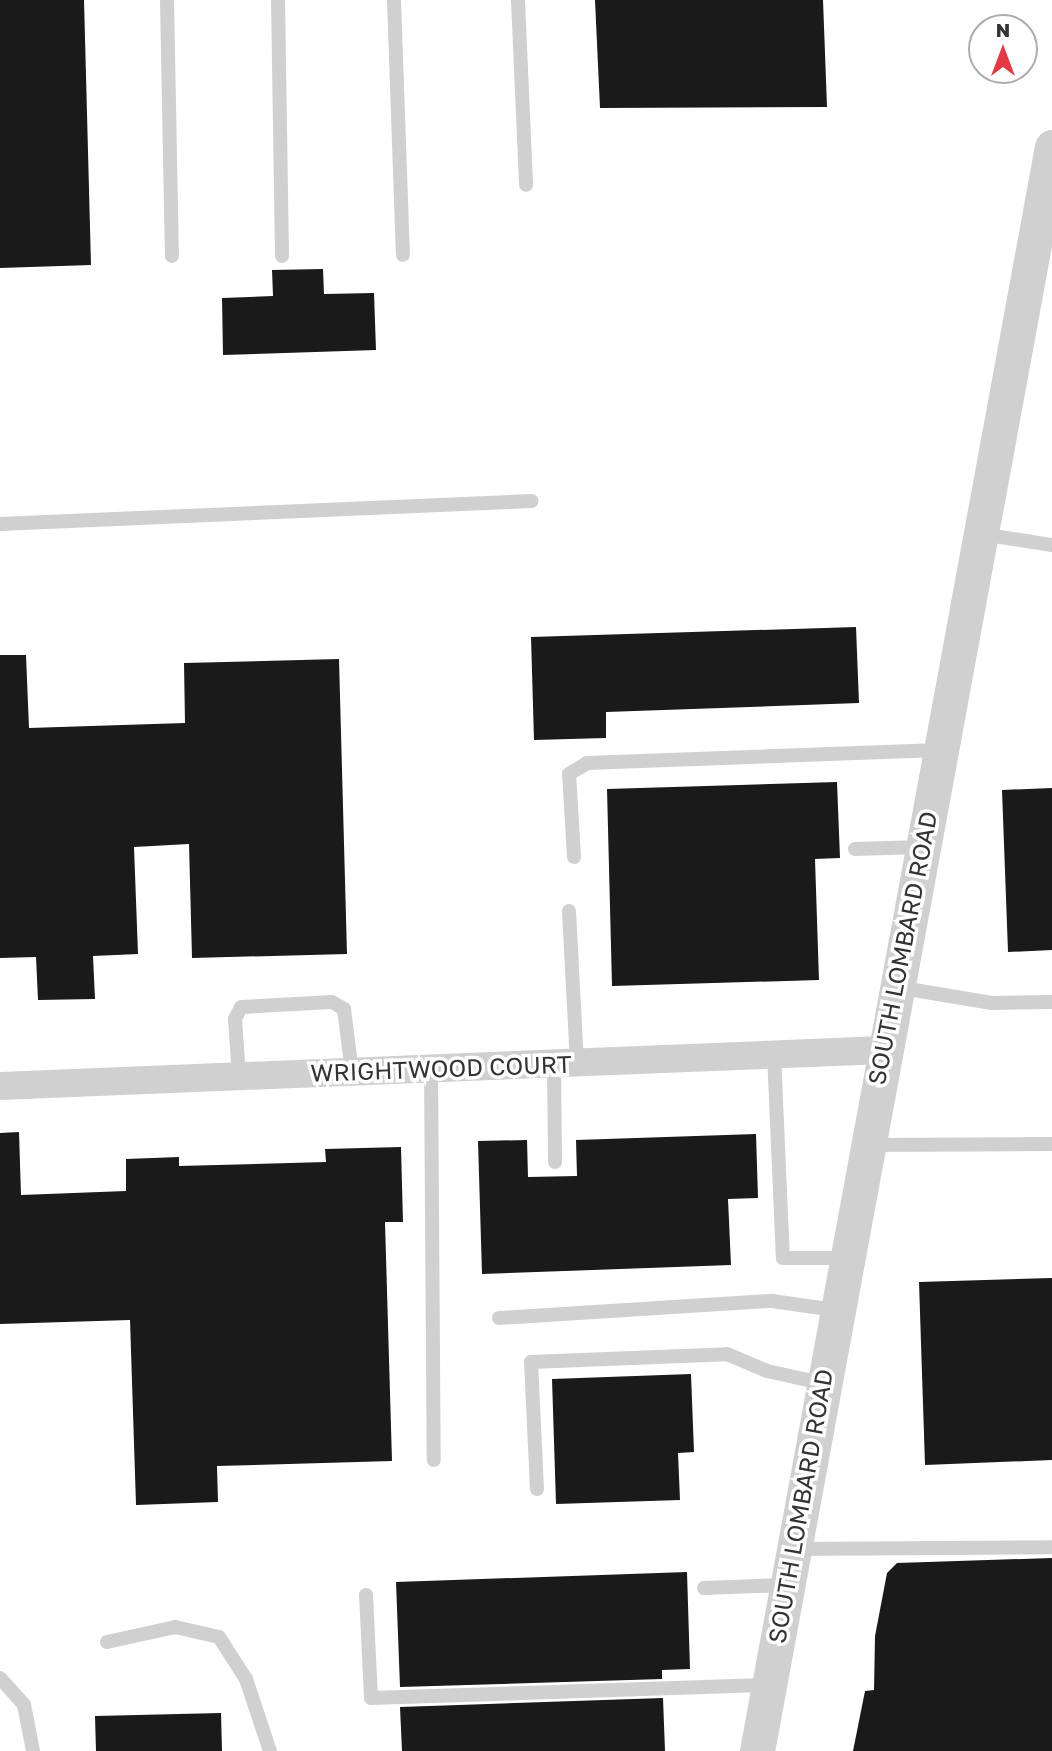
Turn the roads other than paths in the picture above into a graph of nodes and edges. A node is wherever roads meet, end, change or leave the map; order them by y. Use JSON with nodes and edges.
{"nodes":[{"id":1,"x":167,"y":0,"type":"edge"},
{"id":2,"x":278,"y":0,"type":"edge"},
{"id":3,"x":394,"y":0,"type":"edge"},
{"id":4,"x":518,"y":0,"type":"edge"},
{"id":5,"x":1052,"y":147,"type":"edge"},
{"id":6,"x":526,"y":185,"type":"dead end"},
{"id":7,"x":1044,"y":236,"type":"edge"},
{"id":8,"x":403,"y":255,"type":"dead end"},
{"id":9,"x":282,"y":256,"type":"dead end"},
{"id":10,"x":173,"y":257,"type":"dead end"},
{"id":11,"x":532,"y":501,"type":"dead end"},
{"id":12,"x":0,"y":524,"type":"edge"},
{"id":13,"x":979,"y":534,"type":"junction"},
{"id":14,"x":1052,"y":545,"type":"edge"},
{"id":15,"x":939,"y":750,"type":"junction"},
{"id":16,"x":921,"y":847,"type":"junction"},
{"id":17,"x":855,"y":849,"type":"dead end"},
{"id":18,"x":574,"y":857,"type":"dead end"},
{"id":19,"x":569,"y":911,"type":"dead end"},
{"id":20,"x":895,"y":987,"type":"junction"},
{"id":21,"x":1052,"y":1002,"type":"edge"},
{"id":22,"x":883,"y":1050,"type":"junction"},
{"id":23,"x":774,"y":1055,"type":"junction"},
{"id":24,"x":565,"y":1063,"type":"junction"},
{"id":25,"x":431,"y":1068,"type":"junction"},
{"id":26,"x":352,"y":1072,"type":"junction"},
{"id":27,"x":239,"y":1076,"type":"junction"},
{"id":28,"x":0,"y":1086,"type":"edge"},
{"id":29,"x":1052,"y":1143,"type":"edge"},
{"id":30,"x":866,"y":1145,"type":"junction"},
{"id":31,"x":555,"y":1161,"type":"dead end"},
{"id":32,"x":844,"y":1258,"type":"junction"},
{"id":33,"x":835,"y":1310,"type":"junction"},
{"id":34,"x":499,"y":1318,"type":"dead end"},
{"id":35,"x":821,"y":1383,"type":"junction"},
{"id":36,"x":434,"y":1460,"type":"dead end"},
{"id":37,"x":537,"y":1489,"type":"dead end"},
{"id":38,"x":1052,"y":1547,"type":"edge"},
{"id":39,"x":791,"y":1549,"type":"junction"},
{"id":40,"x":785,"y":1585,"type":"junction"},
{"id":41,"x":704,"y":1588,"type":"dead end"},
{"id":42,"x":366,"y":1595,"type":"dead end"},
{"id":43,"x":107,"y":1642,"type":"dead end"},
{"id":44,"x":0,"y":1678,"type":"edge"},
{"id":45,"x":768,"y":1685,"type":"junction"},
{"id":46,"x":33,"y":1751,"type":"edge"},
{"id":47,"x":270,"y":1751,"type":"edge"},
{"id":48,"x":757,"y":1751,"type":"edge"}],
"edges":[{"from":1,"to":10,"type":"lane"},
{"from":2,"to":9,"type":"lane"},
{"from":3,"to":8,"type":"lane"},
{"from":4,"to":6,"type":"lane"},
{"from":5,"to":7,"type":"street","name":"SOUTH LOMBARD ROAD"},
{"from":7,"to":13,"type":"street","name":"SOUTH LOMBARD ROAD"},
{"from":11,"to":12,"type":"lane"},
{"from":13,"to":14,"type":"lane"},
{"from":13,"to":15,"type":"street","name":"SOUTH LOMBARD ROAD"},
{"from":15,"to":16,"type":"street","name":"SOUTH LOMBARD ROAD"},
{"from":15,"to":18,"type":"lane"},
{"from":16,"to":17,"type":"lane"},
{"from":16,"to":20,"type":"street","name":"SOUTH LOMBARD ROAD"},
{"from":19,"to":24,"type":"lane"},
{"from":20,"to":21,"type":"lane"},
{"from":20,"to":22,"type":"street","name":"SOUTH LOMBARD ROAD"},
{"from":22,"to":23,"type":"street","name":"WRIGHTWOOD COURT"},
{"from":22,"to":30,"type":"street","name":"SOUTH LOMBARD ROAD"},
{"from":23,"to":24,"type":"street","name":"WRIGHTWOOD COURT"},
{"from":23,"to":32,"type":"lane"},
{"from":24,"to":25,"type":"street","name":"WRIGHTWOOD COURT"},
{"from":24,"to":31,"type":"lane"},
{"from":25,"to":26,"type":"street","name":"WRIGHTWOOD COURT"},
{"from":25,"to":36,"type":"lane"},
{"from":26,"to":27,"type":"street","name":"WRIGHTWOOD COURT"},
{"from":26,"to":27,"type":"lane"},
{"from":27,"to":28,"type":"street","name":"WRIGHTWOOD COURT"},
{"from":29,"to":30,"type":"lane"},
{"from":30,"to":32,"type":"street","name":"SOUTH LOMBARD ROAD"},
{"from":32,"to":33,"type":"street","name":"SOUTH LOMBARD ROAD"},
{"from":33,"to":34,"type":"lane"},
{"from":33,"to":35,"type":"street","name":"SOUTH LOMBARD ROAD"},
{"from":35,"to":37,"type":"lane"},
{"from":35,"to":39,"type":"street","name":"SOUTH LOMBARD ROAD"},
{"from":38,"to":39,"type":"lane"},
{"from":39,"to":40,"type":"street","name":"SOUTH LOMBARD ROAD"},
{"from":40,"to":41,"type":"lane"},
{"from":40,"to":45,"type":"street","name":"SOUTH LOMBARD ROAD"},
{"from":42,"to":45,"type":"lane"},
{"from":43,"to":47,"type":"lane"},
{"from":44,"to":46,"type":"lane"},
{"from":45,"to":48,"type":"street","name":"SOUTH LOMBARD ROAD"}]}
